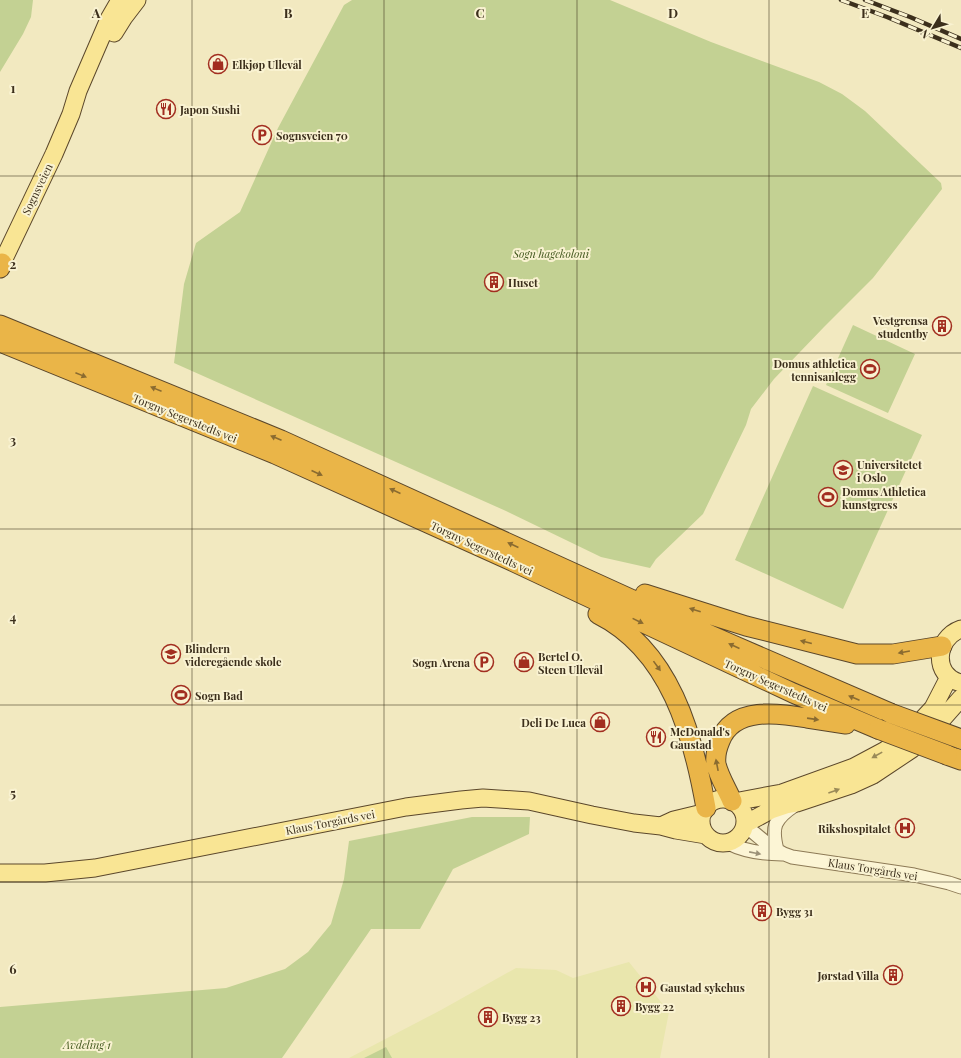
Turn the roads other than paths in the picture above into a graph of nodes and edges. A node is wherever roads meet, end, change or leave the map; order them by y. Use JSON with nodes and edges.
{"nodes":[{"id":1,"x":120,"y":0,"type":"edge"},
{"id":2,"x":137,"y":0,"type":"edge"},
{"id":3,"x":71,"y":114,"type":"junction"},
{"id":4,"x":1,"y":265,"type":"edge"},
{"id":5,"x":0,"y":311,"type":"edge"},
{"id":6,"x":0,"y":325,"type":"edge"},
{"id":7,"x":0,"y":342,"type":"edge"},
{"id":8,"x":0,"y":352,"type":"edge"},
{"id":9,"x":47,"y":352,"type":"junction"},
{"id":10,"x":548,"y":561,"type":"junction"},
{"id":11,"x":514,"y":562,"type":"junction"},
{"id":12,"x":961,"y":629,"type":"edge"},
{"id":13,"x":942,"y":646,"type":"junction"},
{"id":14,"x":955,"y":680,"type":"edge"},
{"id":15,"x":961,"y":698,"type":"edge"},
{"id":16,"x":874,"y":728,"type":"junction"},
{"id":17,"x":961,"y":739,"type":"edge"},
{"id":18,"x":954,"y":758,"type":"edge"},
{"id":19,"x":733,"y":802,"type":"junction"},
{"id":20,"x":797,"y":803,"type":"junction"},
{"id":21,"x":704,"y":810,"type":"junction"},
{"id":22,"x":745,"y":825,"type":"junction"},
{"id":23,"x":661,"y":826,"type":"junction"},
{"id":24,"x":706,"y":835,"type":"junction"},
{"id":25,"x":728,"y":843,"type":"junction"},
{"id":26,"x":780,"y":852,"type":"junction"},
{"id":27,"x":0,"y":873,"type":"edge"},
{"id":28,"x":961,"y":887,"type":"edge"}],
"edges":[{"from":1,"to":3,"type":"main road","name":"Sognsveien"},
{"from":2,"to":3,"type":"main road","name":"Sognsveien"},
{"from":3,"to":4,"type":"main road","name":"Sognsveien"},
{"from":5,"to":9,"type":"highway"},
{"from":6,"to":9,"type":"highway","name":"Torgny Segerstedts vei"},
{"from":7,"to":9,"type":"highway","name":"Torgny Segerstedts vei"},
{"from":8,"to":9,"type":"highway"},
{"from":10,"to":9,"type":"highway","name":"Torgny Segerstedts vei","one_way":true},
{"from":9,"to":11,"type":"highway","name":"Torgny Segerstedts vei","one_way":true},
{"from":13,"to":10,"type":"highway","one_way":true},
{"from":17,"to":10,"type":"highway","name":"Torgny Segerstedts vei","one_way":true,"bridge":true},
{"from":11,"to":16,"type":"highway","name":"Torgny Segerstedts vei","one_way":true},
{"from":11,"to":21,"type":"highway","one_way":true},
{"from":12,"to":13,"type":"main road"},
{"from":13,"to":14,"type":"main road"},
{"from":14,"to":19,"type":"main road","one_way":true},
{"from":20,"to":15,"type":"main road","one_way":true},
{"from":16,"to":18,"type":"highway","name":"Torgny Segerstedts vei","bridge":true},
{"from":19,"to":16,"type":"highway","one_way":true},
{"from":19,"to":21,"type":"main road"},
{"from":19,"to":22,"type":"main road"},
{"from":20,"to":22,"type":"main road"},
{"from":20,"to":26,"type":"street"},
{"from":21,"to":23,"type":"main road","name":"Klaus Torgårds vei"},
{"from":21,"to":24,"type":"main road"},
{"from":22,"to":25,"type":"main road"},
{"from":22,"to":26,"type":"street","name":"Klaus Torgårds vei"},
{"from":23,"to":24,"type":"main road","name":"Klaus Torgårds vei"},
{"from":23,"to":27,"type":"main road","name":"Klaus Torgårds vei"},
{"from":24,"to":25,"type":"main road"},
{"from":25,"to":26,"type":"street","name":"Klaus Torgårds vei","one_way":true},
{"from":26,"to":28,"type":"street","name":"Klaus Torgårds vei"}]}
